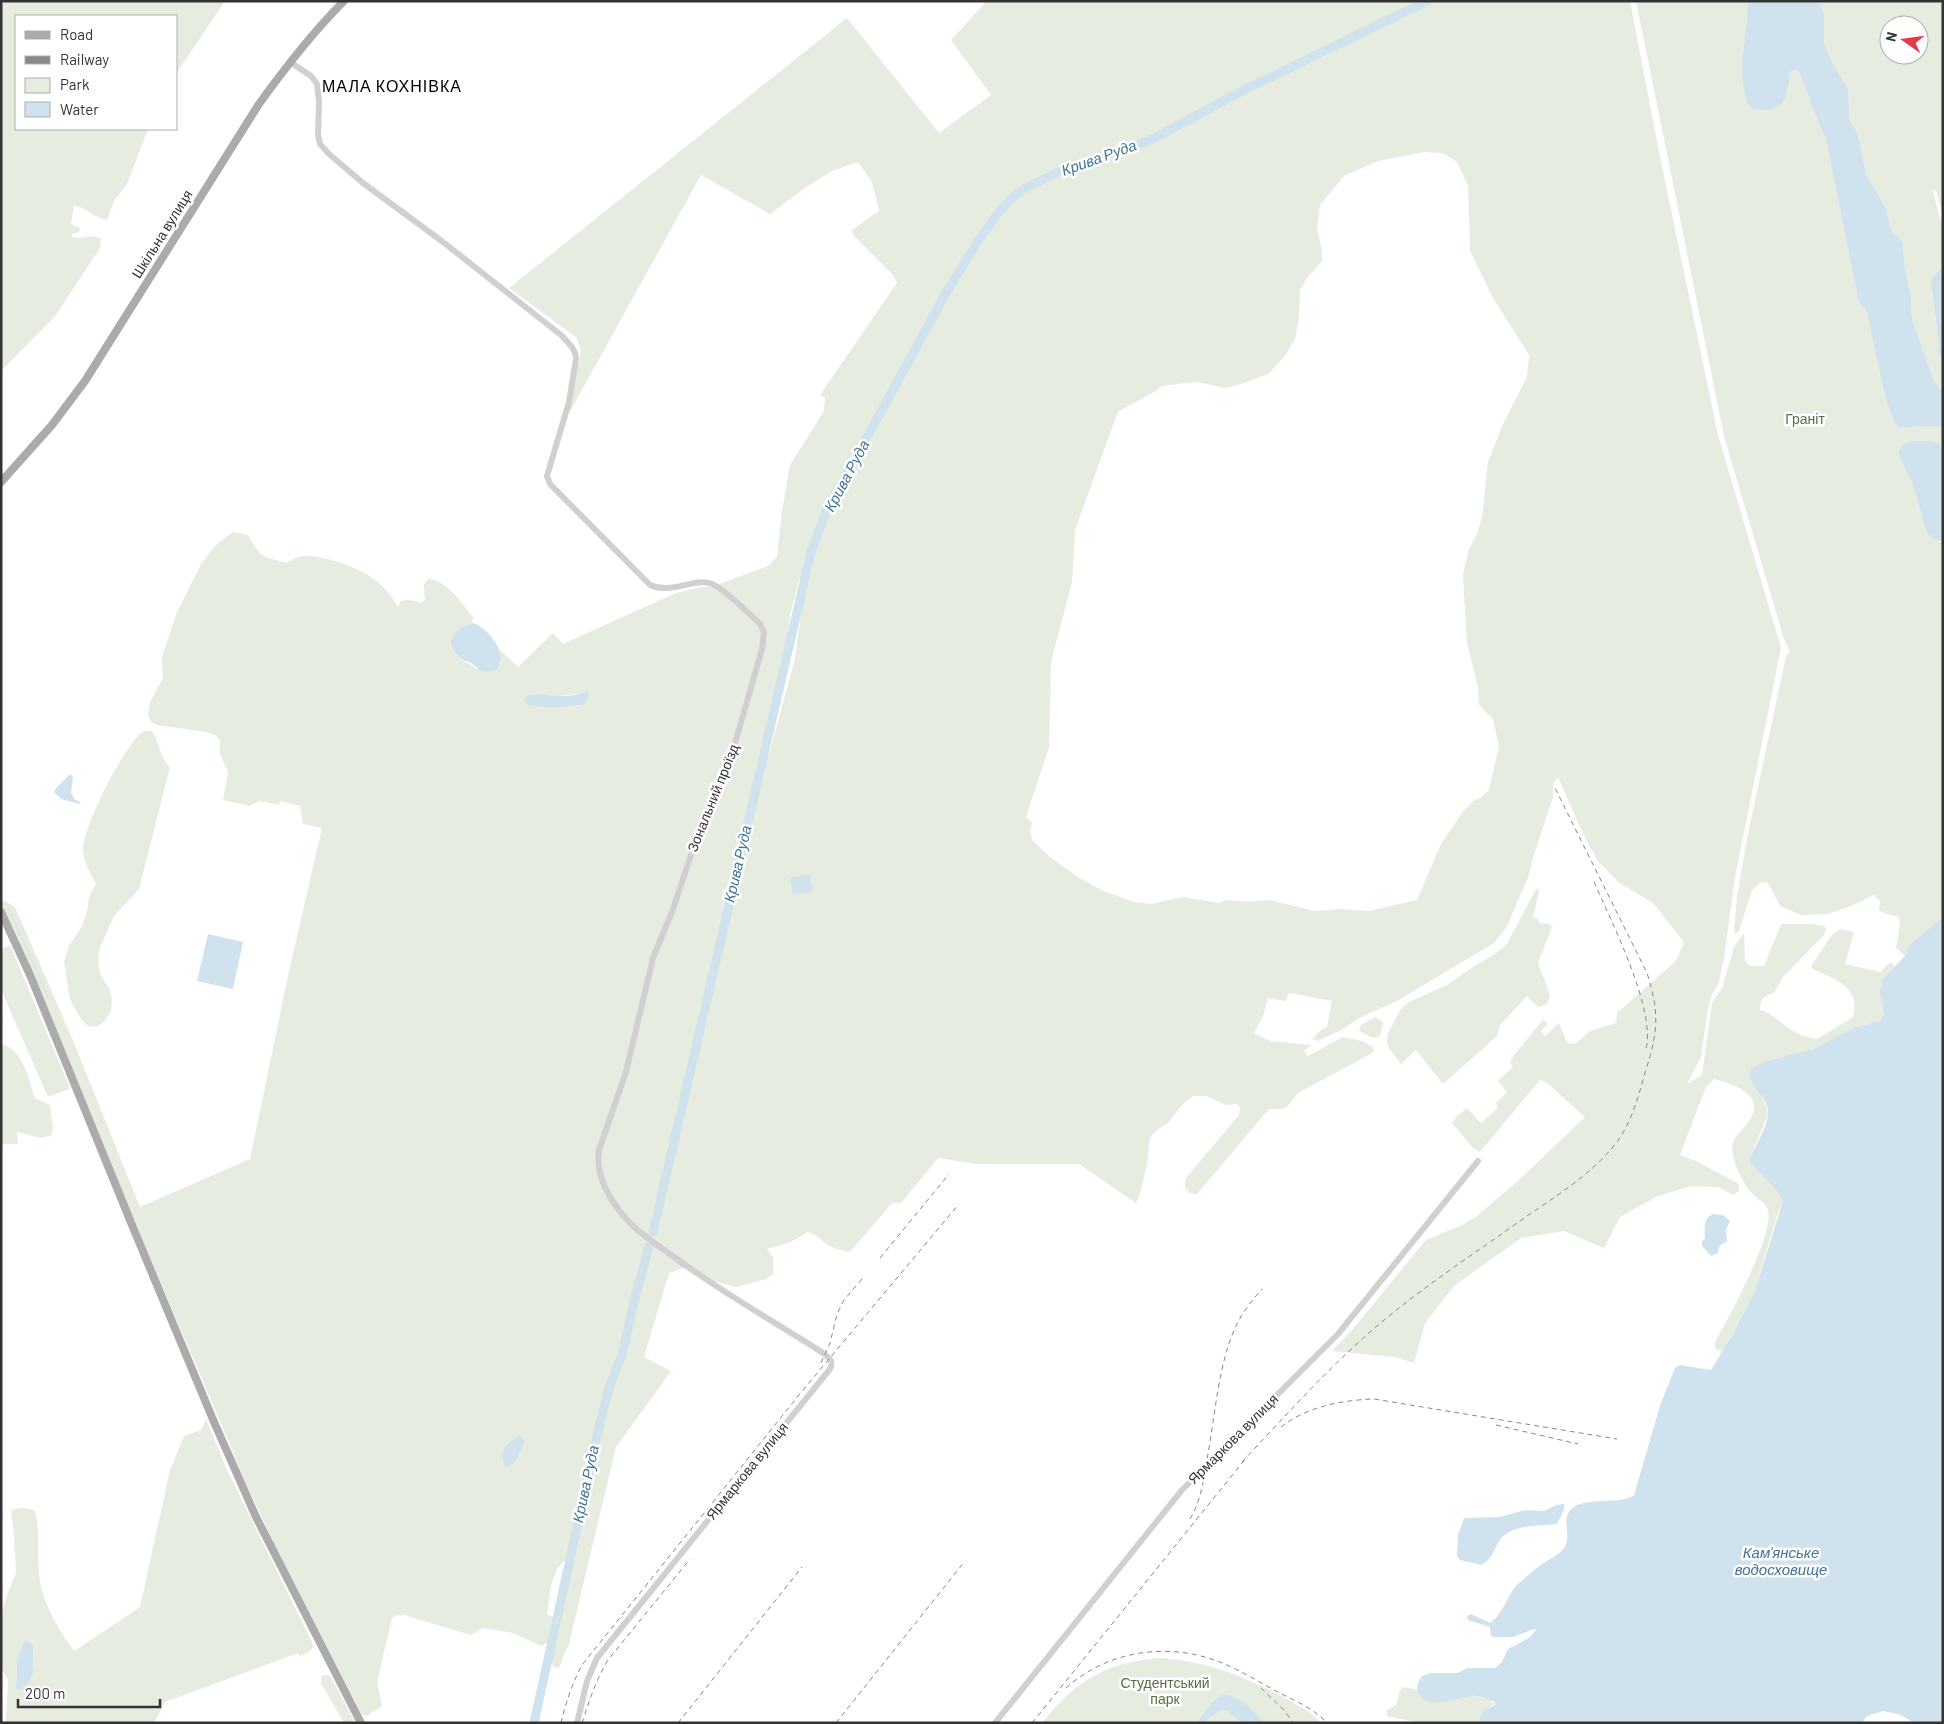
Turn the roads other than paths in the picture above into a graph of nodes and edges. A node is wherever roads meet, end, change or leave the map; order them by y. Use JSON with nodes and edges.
{"nodes":[{"id":1,"x":344,"y":1,"type":"edge"},
{"id":2,"x":290,"y":62,"type":"junction"},
{"id":3,"x":1,"y":482,"type":"edge"},
{"id":4,"x":1,"y":912,"type":"edge"},
{"id":5,"x":1478,"y":1161,"type":"dead end"},
{"id":6,"x":690,"y":1270,"type":"joint"},
{"id":7,"x":361,"y":1723,"type":"edge"},
{"id":8,"x":576,"y":1723,"type":"edge"},
{"id":9,"x":995,"y":1723,"type":"edge"}],
"edges":[{"from":1,"to":2,"type":"main road","name":"Шкільна вулиця"},
{"from":2,"to":3,"type":"main road","name":"Шкільна вулиця"},
{"from":2,"to":6,"type":"street","name":"Зональний проїзд"},
{"from":4,"to":7,"type":"main road"},
{"from":5,"to":9,"type":"street","name":"Ярмаркова вулиця"},
{"from":6,"to":8,"type":"street","name":"Ярмаркова вулиця"}]}
